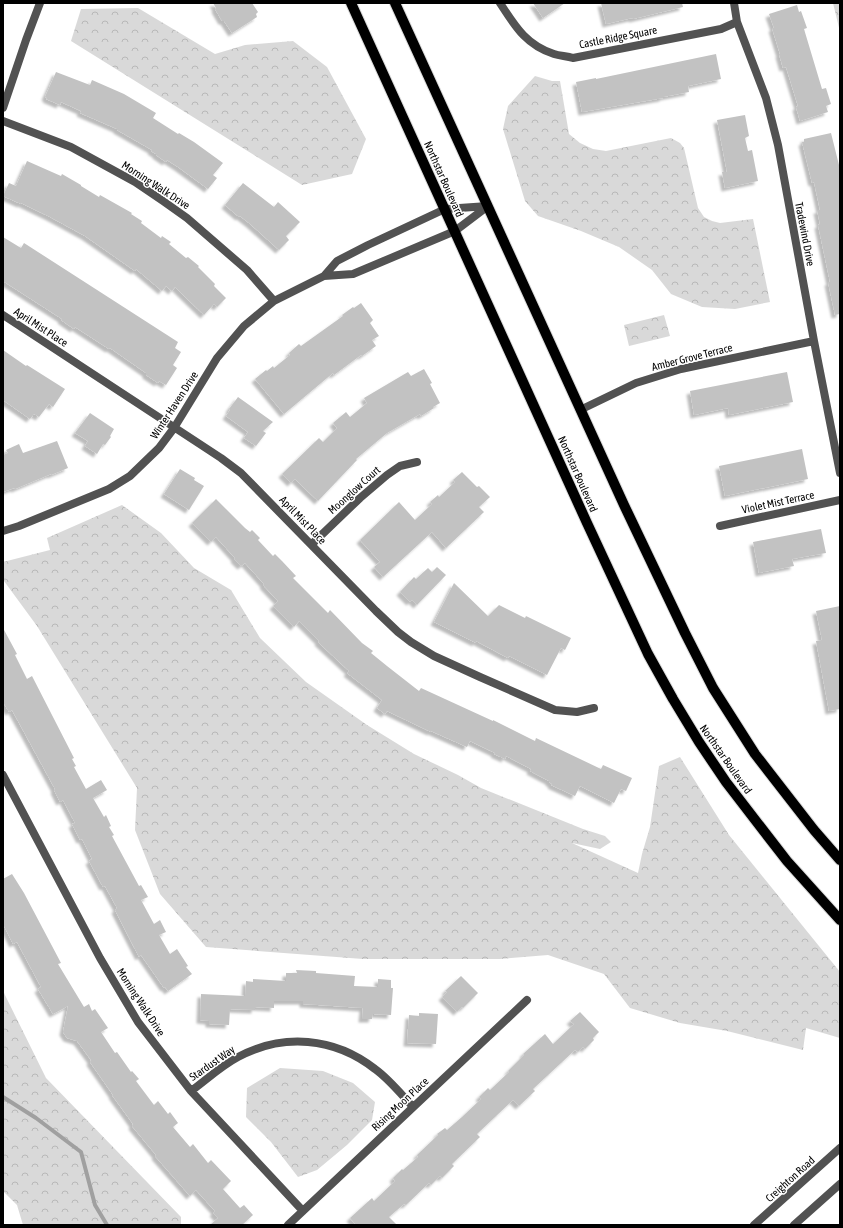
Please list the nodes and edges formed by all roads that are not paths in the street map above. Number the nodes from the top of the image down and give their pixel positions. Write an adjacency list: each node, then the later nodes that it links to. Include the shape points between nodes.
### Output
1 (40, 3): 7 (street)
2 (351, 3): 10 (main road, Northstar Boulevard)
3 (395, 3): 9 (main road)
4 (500, 3): 6 (street, Castle Ridge Square, via 527,40 554,54 573,58 721,29)
5 (734, 3): 6 (street, Tradewind Drive)
6 (737, 22): 15 (street, Tradewind Drive, via 766,98 776,138)
7 (3, 108)
8 (3, 121): 13 (street, Morning Walk Drive, via 71,147 152,193 187,218 242,266)
9 (488, 206): 10 (street, Winter Haven Drive); 11 (street, Winter Haven Drive); 16 (main road)
10 (445, 209): 11 (main road, Northstar Boulevard); 12 (street, Winter Haven Drive, via 337,261)
11 (454, 231): 12 (street, Winter Haven Drive, via 353,274); 27 (main road, Northstar Boulevard, via 648,654 673,699 699,742 756,821 787,861)
12 (324, 276): 13 (street, Winter Haven Drive)
13 (274, 301): 17 (street, Winter Haven Drive, via 244,326 217,358)
14 (3, 315): 17 (street, April Mist Place)
15 (814, 340): 16 (street, Amber Grove Terrace, via 681,369 636,383); 19 (street, Tradewind Drive)
16 (580, 410): 26 (main road, via 713,688 755,754)
17 (174, 428): 22 (street, Winter Haven Drive, via 145,462 114,486); 23 (street, April Mist Place, via 241,473)
18 (417, 462): 23 (street, Moonglow Court, via 400,466 387,475)
19 (840, 473)
20 (840, 500): 21 (street, Violet Mist Terrace)
21 (720, 526)
22 (3, 531)
23 (312, 544): 24 (street, April Mist Place, via 398,632 434,656 555,710 577,712)
24 (594, 708)
25 (3, 775): 29 (street, Morning Walk Drive, via 114,983 138,1022)
26 (840, 860)
27 (840, 920)
28 (527, 1000): 30 (street, Rising Moon Place)
29 (191, 1091): 30 (street, Stardust Way, via 237,1057 275,1043 309,1041 347,1051 366,1062); 33 (street, Morning Walk Drive)
30 (413, 1107): 33 (street, Rising Moon Place)
31 (840, 1148): 35 (street, Creighton Road)
32 (840, 1184): 36 (street)
33 (303, 1211): 34 (street, Rising Moon Place)
34 (288, 1225)
35 (754, 1225)
36 (794, 1225)

